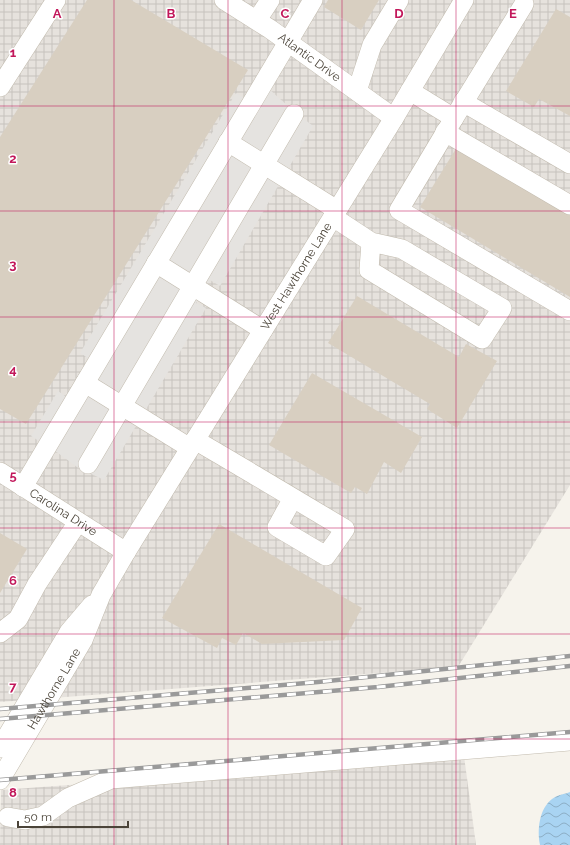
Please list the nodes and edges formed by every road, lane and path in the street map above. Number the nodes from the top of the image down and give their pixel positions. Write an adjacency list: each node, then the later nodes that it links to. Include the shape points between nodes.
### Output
1 (56, 0): 10 (street)
2 (224, 0): 8 (street, Atlantic Drive)
3 (270, 0): 8 (street)
4 (313, 0): 9 (street)
5 (400, 0): 11 (street, via 372,45)
6 (464, 0): 12 (street, West Hawthorne Lane)
7 (524, 4): 14 (street)
8 (257, 20): 9 (street, Atlantic Drive)
9 (288, 42): 11 (street, Atlantic Drive); 16 (street)
10 (0, 87)
11 (357, 91): 15 (street, Atlantic Drive)
12 (410, 91): 14 (street); 15 (street, West Hawthorne Lane)
13 (294, 114): 17 (street)
14 (454, 117): 18 (street); 19 (street); 24 (street, via 399,210)
15 (394, 118): 20 (street, West Hawthorne Lane)
16 (228, 142): 17 (street); 22 (street)
17 (264, 164): 20 (street); 23 (street)
18 (570, 164)
19 (570, 205)
20 (335, 213): 21 (street); 25 (street, West Hawthorne Lane)
21 (371, 242): 21 (street, via 402,249 502,308 482,339 369,270)
22 (156, 263): 23 (street); 26 (street)
23 (193, 286): 25 (street); 27 (street)
24 (570, 312)
25 (263, 330): 28 (street, West Hawthorne Lane)
26 (85, 383): 27 (street); 31 (street)
27 (122, 406): 28 (street); 29 (street)
28 (193, 444): 32 (street); 34 (street, West Hawthorne Lane)
29 (88, 464)
30 (0, 472): 31 (street, Carolina Drive)
31 (23, 487): 33 (street, Carolina Drive)
32 (293, 498)
33 (78, 522): 34 (street, Carolina Drive); 36 (street, via 37,584 18,619)
34 (126, 552): 35 (street, Hawthorne Lane)
35 (101, 595): 38 (street, Hawthorne Lane, via 69,632); 39 (street, Hawthorne Lane, via 84,640)
36 (0, 633)
37 (570, 741): 40 (street, via 111,779 68,798 43,816 25,820)
38 (0, 748)
39 (0, 780)
40 (8, 817)

